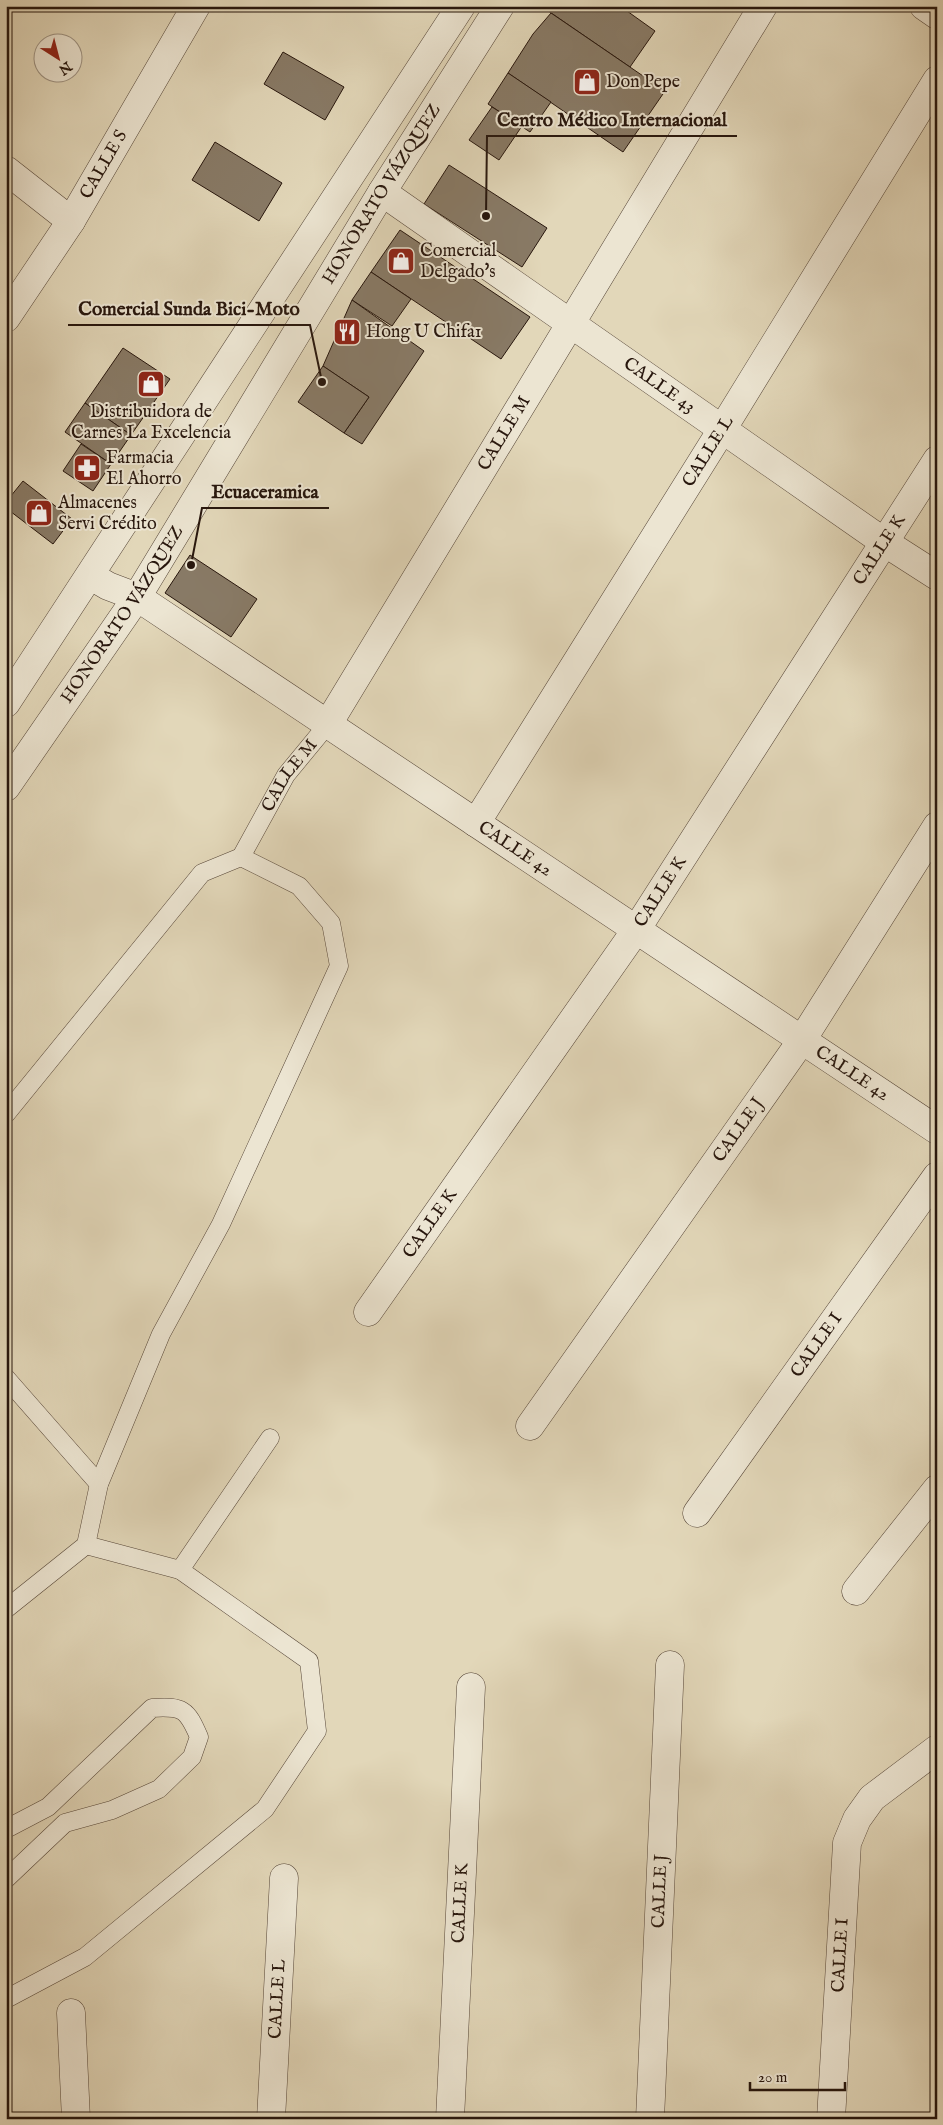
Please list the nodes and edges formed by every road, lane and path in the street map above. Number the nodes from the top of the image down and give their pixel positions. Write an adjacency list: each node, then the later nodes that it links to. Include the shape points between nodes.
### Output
1 (196, 6): 10 (street, CALLE S)
2 (461, 6): 16 (street, HONORATO VÁZQUEZ)
3 (500, 6): 9 (street, HONORATO VÁZQUEZ)
4 (763, 6): 12 (street, CALLE M)
5 (924, 6): 6 (street)
6 (937, 15)
7 (937, 80): 13 (street, CALLE L)
8 (6, 170): 10 (street)
9 (382, 192): 12 (street, CALLE 43); 18 (street, HONORATO VÁZQUEZ)
10 (71, 220): 11 (street, CALLE S)
11 (6, 318)
12 (571, 322): 13 (street, CALLE 43); 20 (street, CALLE M)
13 (723, 428): 15 (street, CALLE 43); 22 (street, CALLE L)
14 (937, 460): 15 (street, CALLE K)
15 (884, 542): 17 (street, CALLE 43); 25 (street, CALLE K)
16 (91, 576): 18 (street, CALLE 42); 19 (street, HONORATO VÁZQUEZ)
17 (937, 576)
18 (137, 597): 20 (street, CALLE 42); 21 (street, HONORATO VÁZQUEZ)
19 (6, 703)
20 (328, 724): 22 (street, CALLE 42); 24 (lane, CALLE M, via 286,775)
21 (6, 787)
22 (476, 823): 25 (street, CALLE 42)
23 (937, 826): 26 (street, CALLE J)
24 (240, 856): 27 (lane, via 202,873); 34 (lane, via 299,886 331,922 338,966 221,1224 161,1334)
25 (636, 930): 26 (street, CALLE 42); 30 (street, CALLE K)
26 (802, 1040): 28 (street, CALLE 42); 32 (street, CALLE J)
27 (6, 1114)
28 (937, 1130)
29 (937, 1176): 36 (street, CALLE I)
30 (368, 1312)
31 (6, 1378): 34 (lane)
32 (530, 1426)
33 (270, 1438): 38 (lane)
34 (99, 1484): 37 (lane)
35 (937, 1490): 39 (street)
36 (697, 1513)
37 (86, 1545): 38 (lane); 40 (lane)
38 (180, 1570): 47 (lane, via 309,1661 317,1732 265,1809 85,1957)
39 (856, 1591)
40 (6, 1609)
41 (670, 1666): 52 (street, CALLE J)
42 (470, 1687): 51 (street, CALLE K)
43 (937, 1749): 53 (street, CALLE I, via 872,1798 857,1819 847,1843)
44 (6, 1829): 45 (lane, via 48,1807 152,1708 173,1707 190,1716 199,1737 192,1757 159,1789 112,1810 64,1823)
45 (6, 1878)
46 (284, 1878): 50 (street, CALLE L)
47 (6, 1998)
48 (71, 2013): 49 (street)
49 (76, 2119)
50 (271, 2119)
51 (450, 2119)
52 (650, 2119)
53 (831, 2119)

